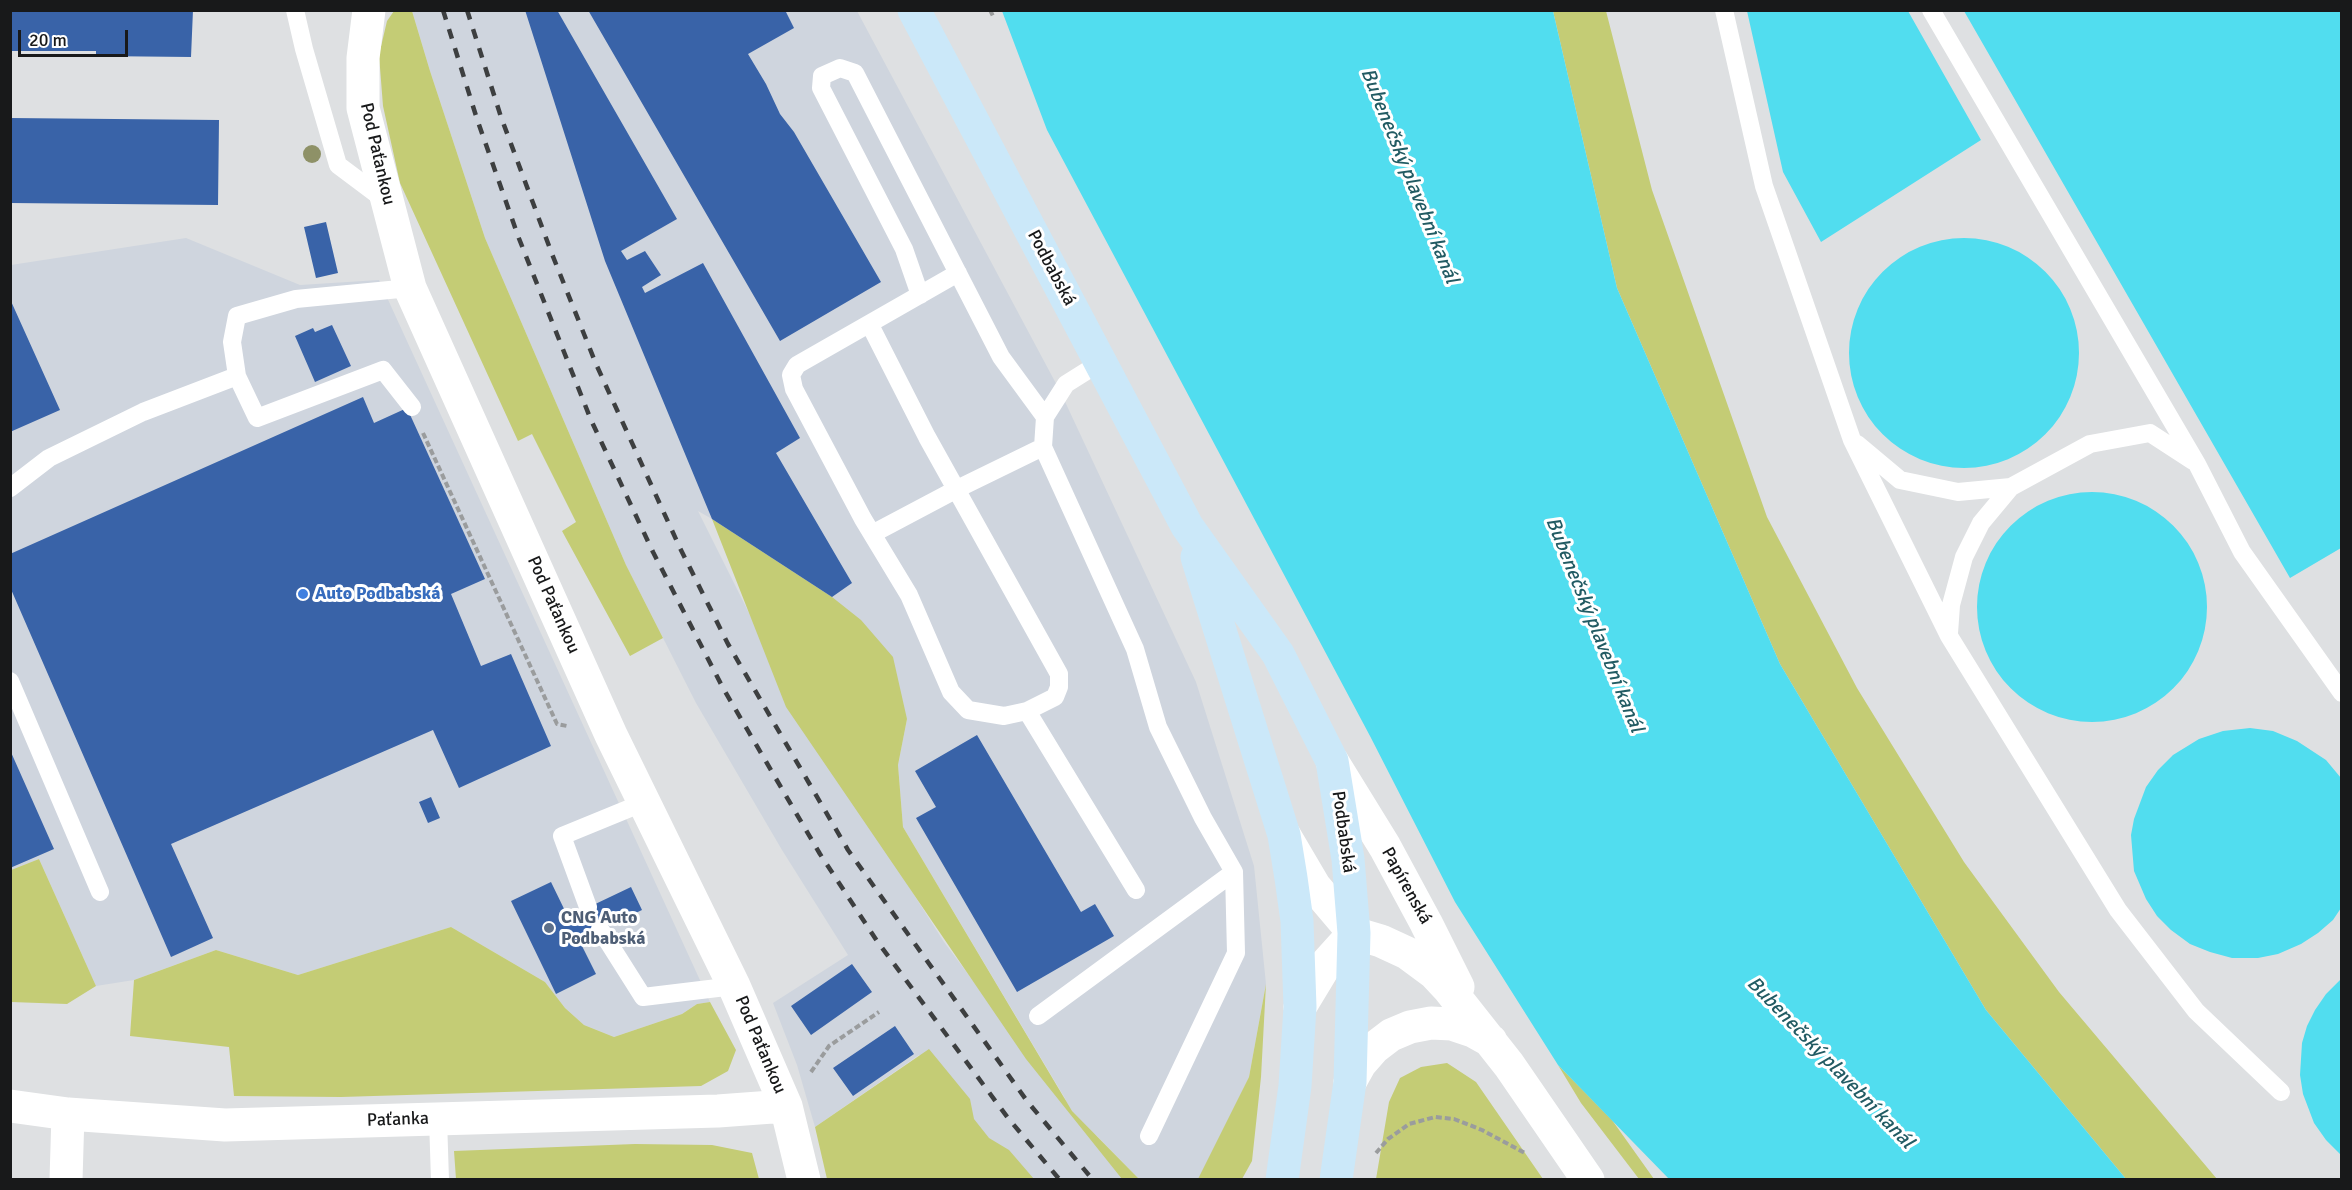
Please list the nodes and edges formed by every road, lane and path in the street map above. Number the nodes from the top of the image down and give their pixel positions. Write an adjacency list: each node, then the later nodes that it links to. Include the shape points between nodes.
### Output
1 (295, 10): 8 (lane, via 338,165)
2 (914, 10): 13 (main road, Podbabská)
3 (990, 10): 7 (path)
4 (1724, 10): 17 (lane, via 1764,186)
5 (1931, 10): 19 (lane)
6 (369, 12): 8 (street, Pod Paťankou, via 363,58 363,108)
7 (994, 18)
8 (388, 202): 10 (street, Pod Paťankou)
9 (958, 273): 11 (lane); 11 (lane, via 855,73 840,68 822,76 821,88 904,249); 16 (lane, via 1001,357)
10 (410, 288): 14 (lane, via 296,299 237,316 232,342); 29 (street, Pod Paťankou)
11 (920, 295): 12 (lane)
12 (870, 325): 22 (lane); 24 (lane, via 797,365 791,375 794,388)
13 (1101, 362): 16 (lane, via 1066,384); 23 (main road, Podbabská)
14 (237, 376): 15 (lane, via 257,418 383,370); 21 (lane, via 144,412 49,458)
15 (412, 407): 29 (path, via 557,724)
16 (1045, 417): 18 (lane)
17 (1852, 440): 20 (lane, via 1900,480 1958,492); 25 (lane)
18 (1042, 447): 22 (lane); 33 (lane, via 1135,649 1158,727)
19 (2197, 464): 20 (lane, via 2150,433 2090,444); 27 (lane, via 2242,552)
20 (2011, 487): 25 (lane, via 1981,523 1964,557 1951,605)
21 (10, 488)
22 (957, 489): 24 (lane); 28 (lane, via 1059,674 1055,697)
23 (1187, 526): 30 (main road, Podbabská, via 1278,654); 32 (main road, Podbabská)
24 (872, 534): 28 (lane, via 909,595 951,692 968,710 1004,716)
25 (1949, 636): 46 (lane, via 2118,910 2196,1011)
26 (10, 681): 35 (lane)
27 (2342, 693)
28 (1027, 711): 34 (lane)
29 (611, 735): 31 (street, Pod Paťankou)
30 (1332, 760): 38 (main road, Podbabská, via 1348,859); 42 (street, Papírenská, via 1390,856)
31 (645, 802): 36 (lane, via 562,836); 39 (street, Pod Paťankou)
32 (1284, 835): 38 (street, via 1315,887); 40 (main road, Podbabská, via 1297,921)
33 (1234, 872): 43 (lane); 51 (lane, via 1236,953)
34 (1136, 890)
35 (100, 892)
36 (588, 907)
37 (600, 929): 39 (lane, via 643,997)
38 (1354, 933): 40 (street, via 1326,964); 42 (street, Papírenská, via 1381,941 1421,963); 45 (main road, Podbabská)
39 (734, 986): 48 (street, Pod Paťankou)
40 (1300, 1007): 57 (main road, Podbabská, via 1295,1086)
41 (879, 1012): 48 (path, via 829,1046)
42 (1472, 1015): 44 (street, Papírenská)
43 (1038, 1016)
44 (1491, 1041): 45 (street, via 1452,1024 1410,1027 1374,1048); 59 (street, Papírenská)
45 (1350, 1082): 58 (main road, Podbabská)
46 (2281, 1092)
47 (10, 1106): 49 (street, Paťanka)
48 (786, 1106): 50 (street, Paťanka); 56 (street, Pod Paťankou)
49 (68, 1114): 50 (street, Paťanka, via 225,1125); 54 (street)
50 (438, 1119): 55 (lane)
51 (1149, 1136)
52 (1532, 1156): 53 (path, via 1482,1130 1454,1119 1435,1117 1409,1124 1388,1139)
53 (1372, 1159)
54 (66, 1179)
55 (440, 1179)
56 (804, 1179)
57 (1282, 1179)
58 (1336, 1179)
59 (1588, 1179)

